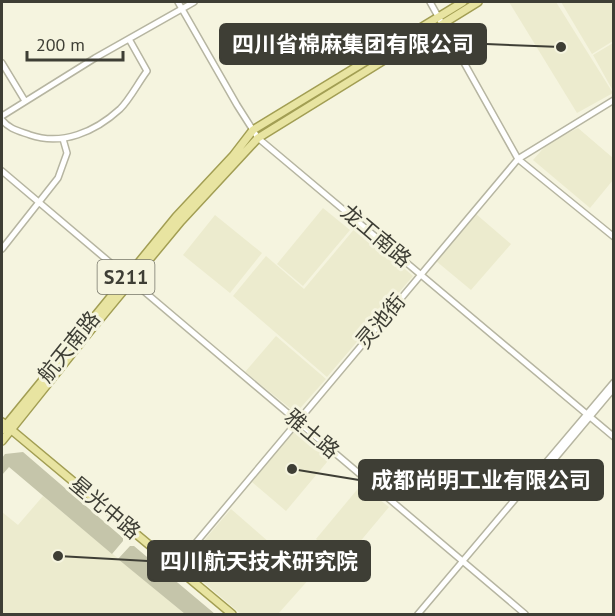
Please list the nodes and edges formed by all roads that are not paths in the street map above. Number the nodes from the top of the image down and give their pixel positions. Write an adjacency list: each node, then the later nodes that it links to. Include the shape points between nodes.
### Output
1 (178, 2): 6 (street, 龙工南路)
2 (194, 2): 6 (street)
3 (430, 2): 7 (street)
4 (462, 2): 7 (main road)
5 (478, 2): 7 (main road)
6 (182, 9): 8 (street); 13 (street, 龙工南路)
7 (441, 20): 13 (main road); 14 (main road, 航天南路); 16 (street)
8 (129, 39): 11 (street); 15 (street, via 147,70 121,108 99,125)
9 (2, 63): 11 (street)
10 (614, 100): 16 (street, 灵池街)
11 (25, 101): 12 (street)
12 (2, 118): 15 (street, via 8,127 42,139)
13 (253, 130): 14 (street, 龙工南路); 22 (main road, 航天南路 / S211, via 176,217)
14 (258, 138): 21 (street, 龙工南路); 22 (main road, 航天南路 / S211)
15 (63, 140): 18 (street, via 66,153 58,178)
16 (518, 159): 19 (street); 21 (street, 灵池街)
17 (2, 171): 18 (street, 雅土路)
18 (39, 204): 20 (street); 22 (street, 雅土路)
19 (614, 237)
20 (2, 249)
21 (421, 274): 25 (street, 龙工南路); 26 (street, 灵池街)
22 (128, 280): 26 (street, 雅土路); 27 (main road, 航天南路 / S211)
23 (614, 382): 25 (street)
24 (614, 388): 25 (street)
25 (589, 416): 28 (street, 龙工南路); 30 (street)
26 (297, 421): 30 (street, 雅土路); 31 (street, 灵池街)
27 (5, 428): 29 (main road, S211); 31 (main road, 星光中路)
28 (614, 437)
29 (2, 441)
30 (463, 564): 34 (street); 35 (street, 雅土路)
31 (174, 569): 32 (main road, 星光中路); 33 (main road, 星光中路)
32 (226, 615)
33 (232, 615)
34 (421, 615)
35 (525, 615)

